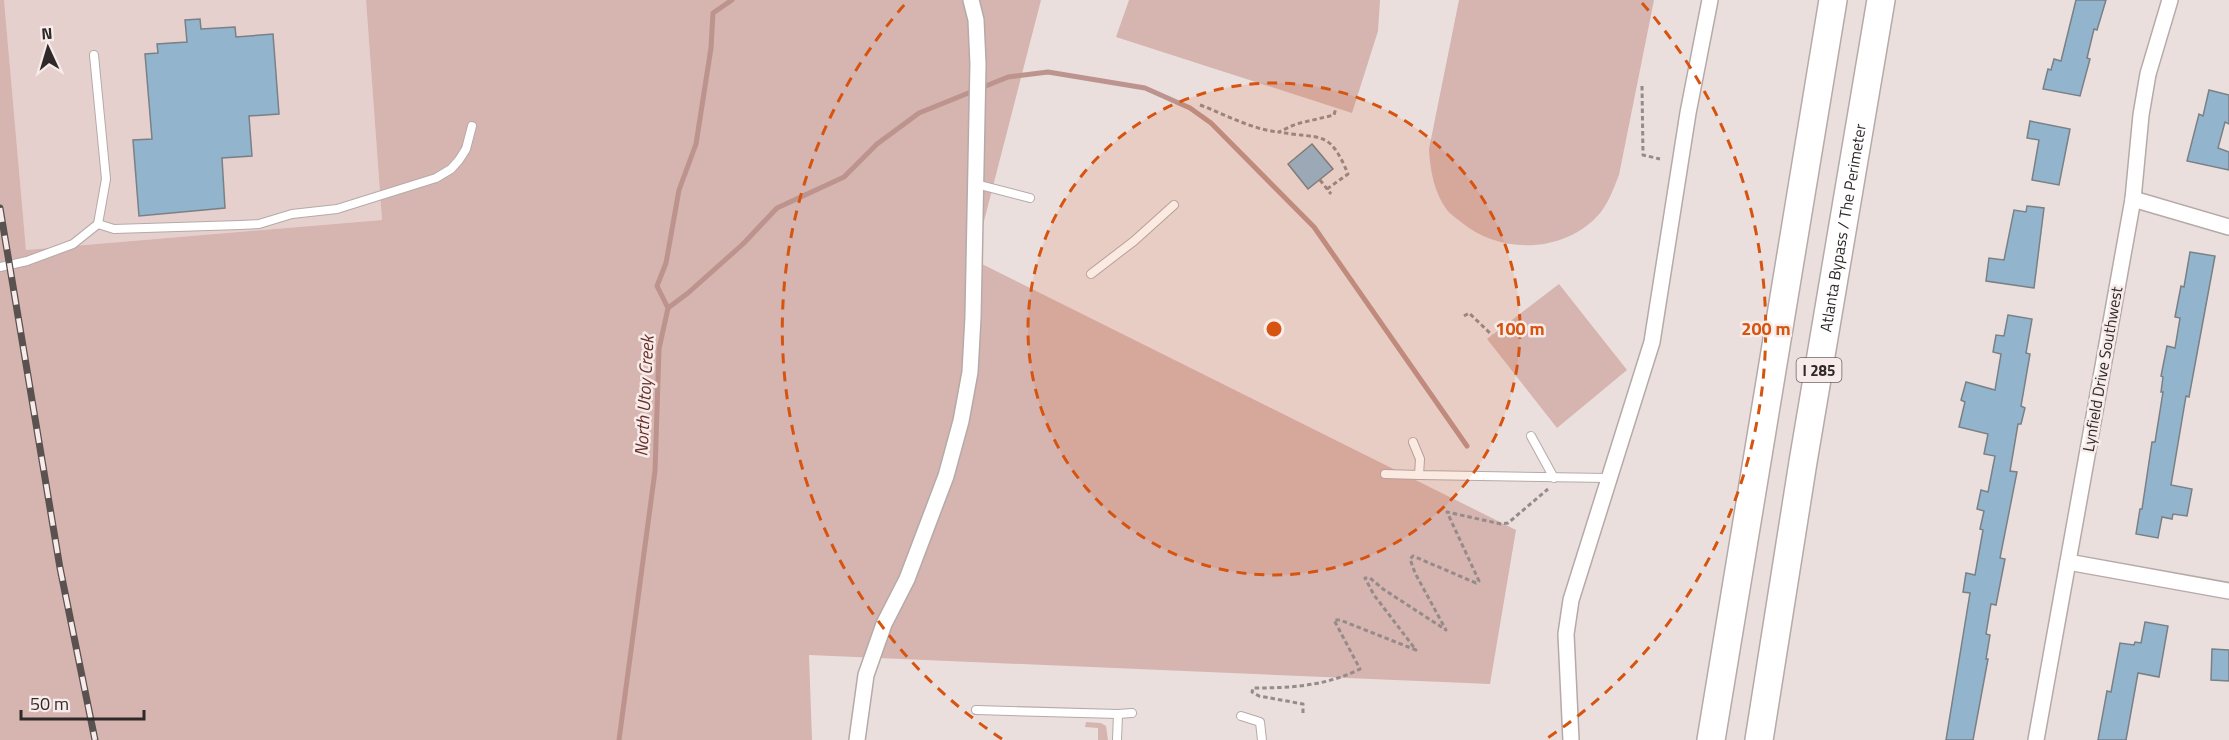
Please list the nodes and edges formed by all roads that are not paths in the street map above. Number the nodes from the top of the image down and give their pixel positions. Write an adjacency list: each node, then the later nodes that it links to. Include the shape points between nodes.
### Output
1 (970, 0): 8 (street, via 976,20 978,64)
2 (1710, 0): 21 (street, via 1652,342)
3 (1833, 0): 32 (highway, I 285)
4 (1881, 0): 33 (highway, Atlanta Bypass / The Perimeter / I 285)
5 (2170, 0): 10 (street, Lynfield Drive Southwest, via 2148,75)
6 (94, 55): 12 (lane, via 106,179)
7 (472, 126): 12 (lane, via 466,149 451,169 436,178 337,209 249,224 114,229)
8 (976, 184): 9 (lane); 28 (street, via 970,372 961,421 946,476 866,675)
9 (1030, 198)
10 (2133, 199): 13 (street); 22 (street, Lynfield Drive Southwest)
11 (1174, 205): 15 (lane)
12 (98, 224): 14 (lane, via 74,244)
13 (2229, 226)
14 (0, 267)
15 (1091, 274)
16 (1532, 436): 20 (lane)
17 (1413, 442): 19 (lane, via 1420,459)
18 (1386, 474): 19 (lane)
19 (1419, 475): 20 (lane)
20 (1554, 478): 21 (lane)
21 (1608, 478): 31 (street, via 1571,600 1566,634)
22 (2068, 562): 23 (street); 34 (street, Lynfield Drive Southwest)
23 (2229, 591)
24 (976, 710): 25 (lane)
25 (1118, 714): 26 (lane); 29 (lane)
26 (1132, 714)
27 (1241, 716): 30 (lane, via 1260,722)
28 (857, 740)
29 (1117, 740)
30 (1262, 740)
31 (1571, 740)
32 (1711, 740)
33 (1759, 740)
34 (2036, 740)

